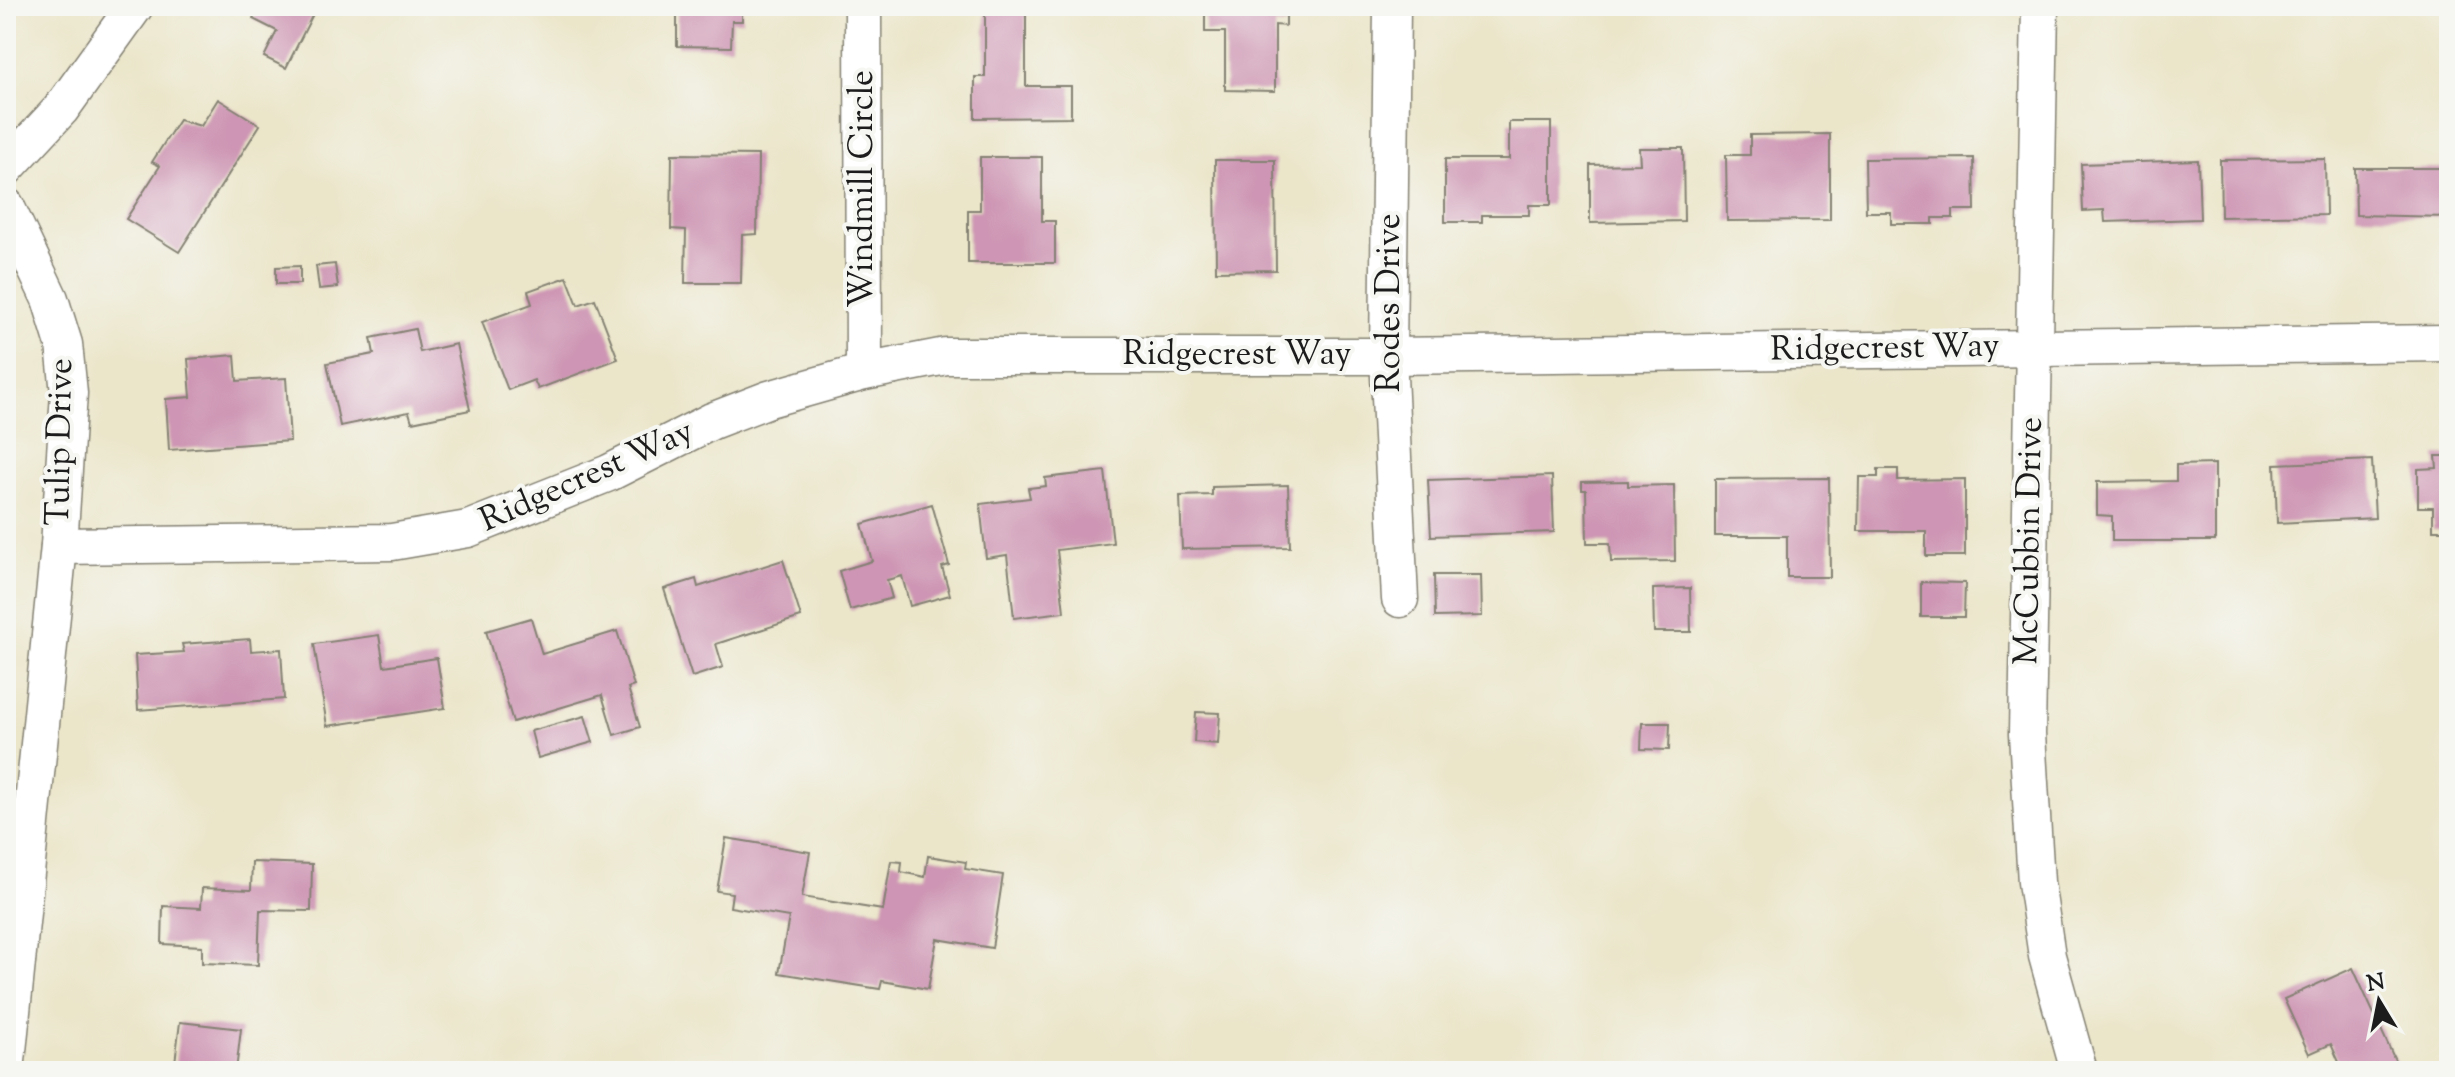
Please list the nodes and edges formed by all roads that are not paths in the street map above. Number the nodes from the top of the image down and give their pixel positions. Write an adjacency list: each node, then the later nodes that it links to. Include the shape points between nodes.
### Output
1 (135, 6): 5 (street, via 61,109)
2 (863, 6): 10 (street, Windmill Circle)
3 (1392, 6): 9 (street, Rodes Drive)
4 (2040, 6): 8 (street, McCubbin Drive)
5 (6, 168)
6 (6, 206): 11 (street, Tulip Drive, via 50,299 64,344 69,393)
7 (2449, 343): 8 (street, Ridgecrest Way)
8 (2033, 347): 9 (street, Ridgecrest Way); 14 (street, McCubbin Drive, via 2027,734 2036,882 2047,956)
9 (1388, 356): 10 (street, Ridgecrest Way, via 946,356); 12 (street, Rodes Drive)
10 (864, 372): 11 (street, Ridgecrest Way, via 712,421 609,473 468,529 392,542)
11 (59, 546): 13 (street, Tulip Drive)
12 (1400, 599)
13 (6, 1071)
14 (2079, 1071)

